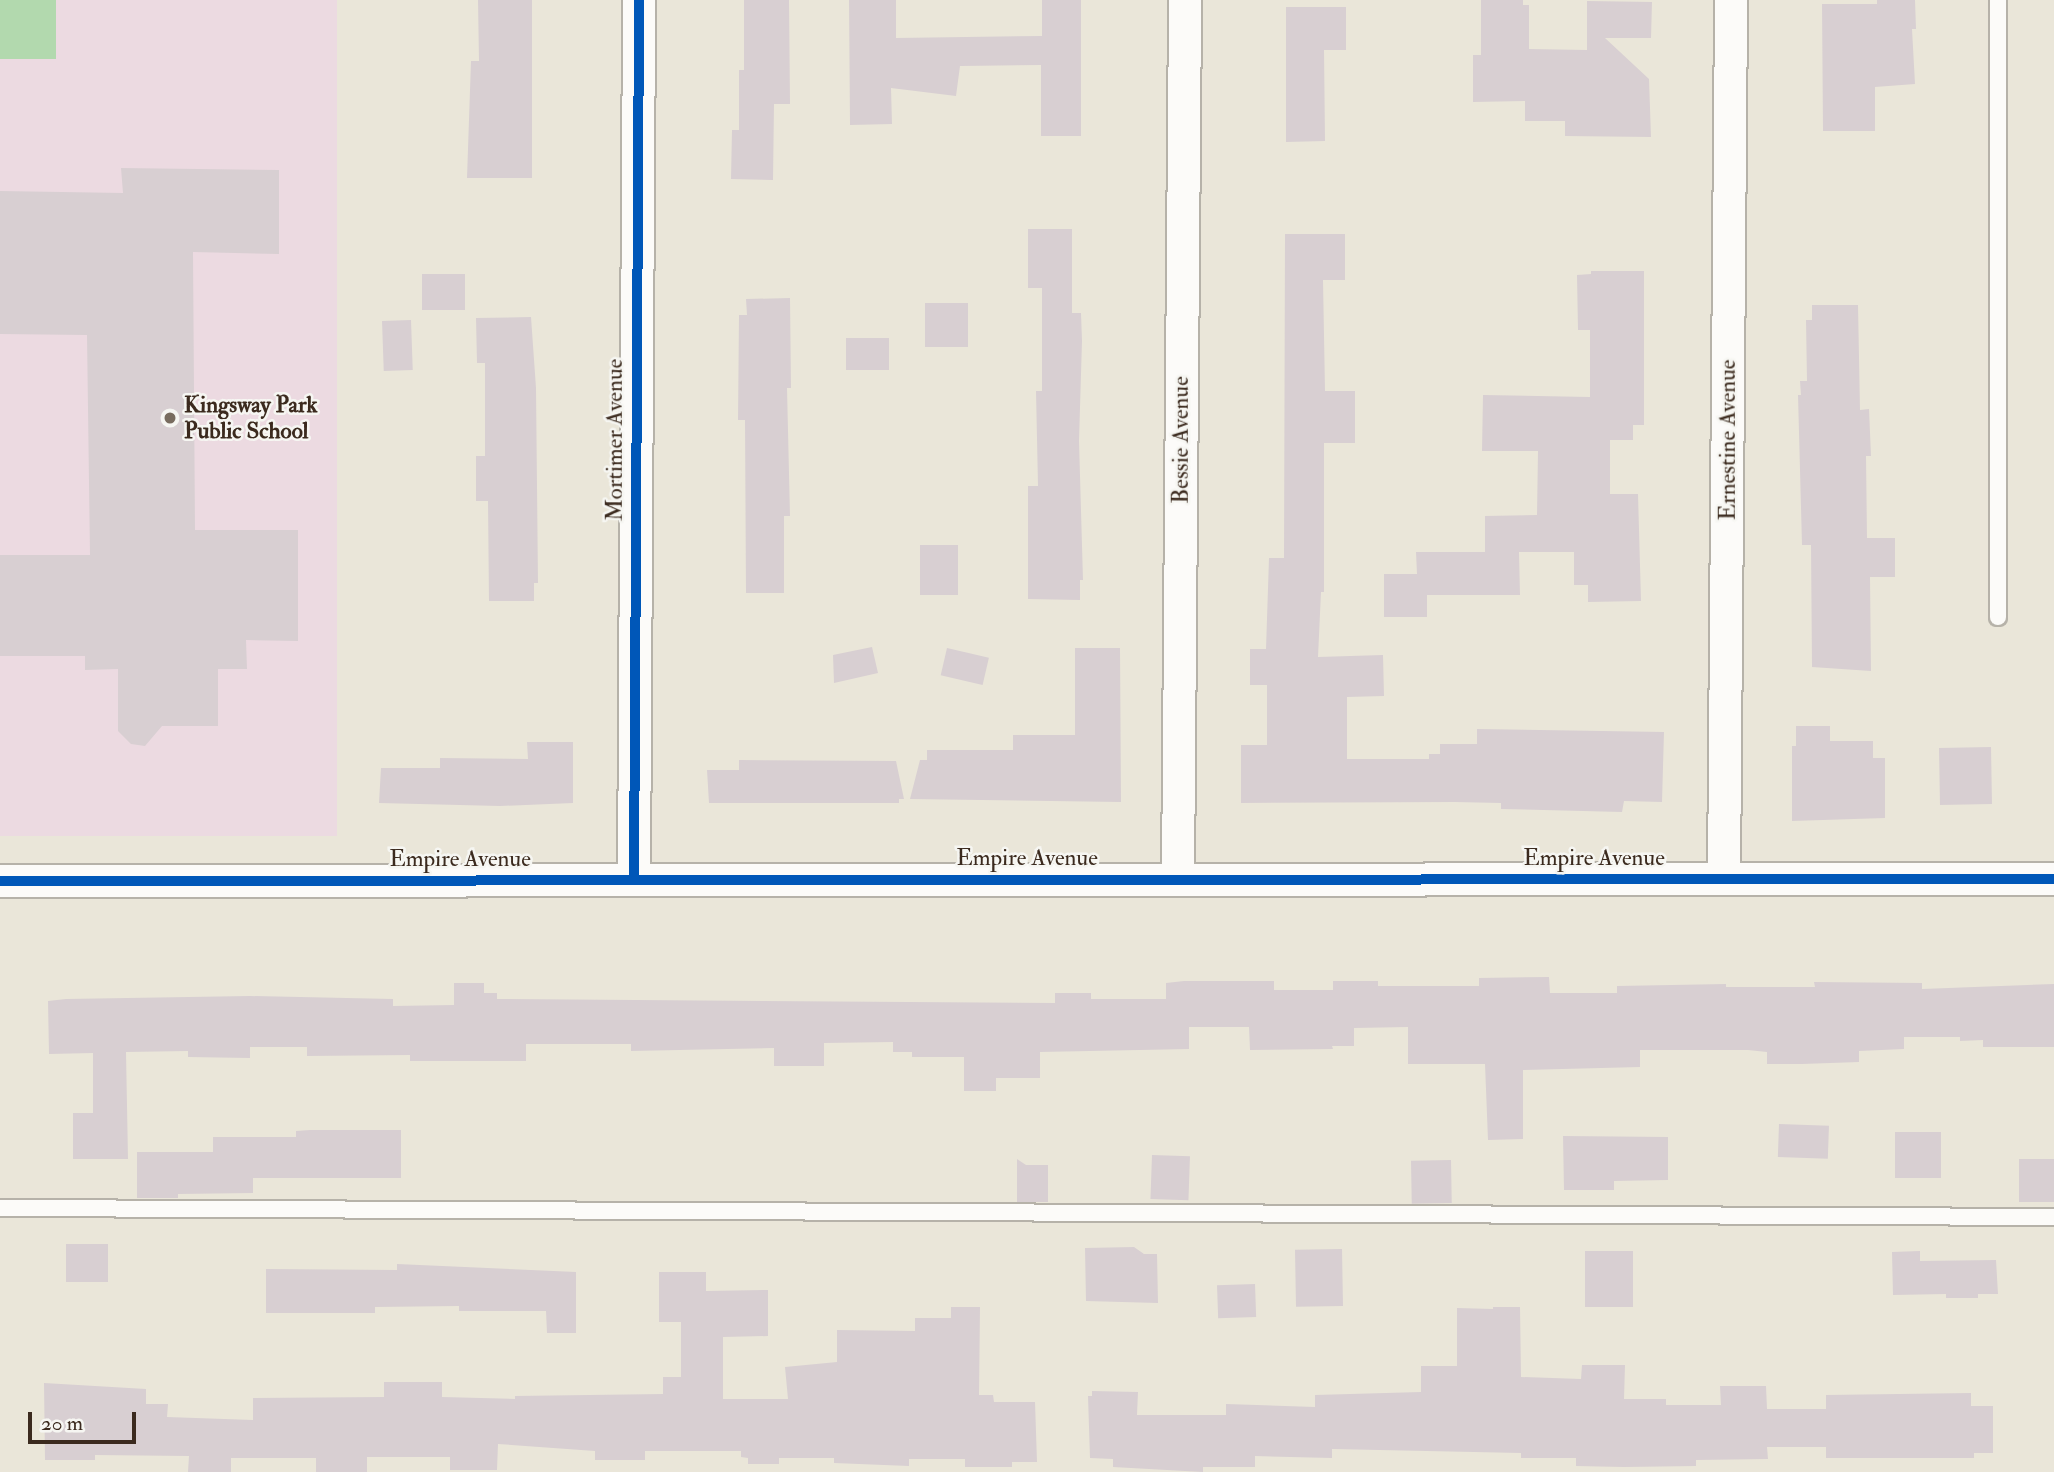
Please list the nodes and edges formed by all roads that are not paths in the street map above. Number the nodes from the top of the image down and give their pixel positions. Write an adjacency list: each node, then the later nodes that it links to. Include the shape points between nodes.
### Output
1 (639, 0): 8 (street, Mortimer Avenue)
2 (1185, 0): 6 (street, Bessie Avenue)
3 (1731, 0): 7 (street, Ernestine Avenue)
4 (1998, 0): 5 (lane)
5 (1998, 617)
6 (1178, 879): 7 (street, Empire Avenue); 8 (street, Empire Avenue)
7 (1724, 879): 9 (street, Empire Avenue)
8 (634, 880): 10 (street, Empire Avenue)
9 (2054, 880)
10 (0, 881)
11 (0, 1208): 12 (lane)
12 (2054, 1217)

